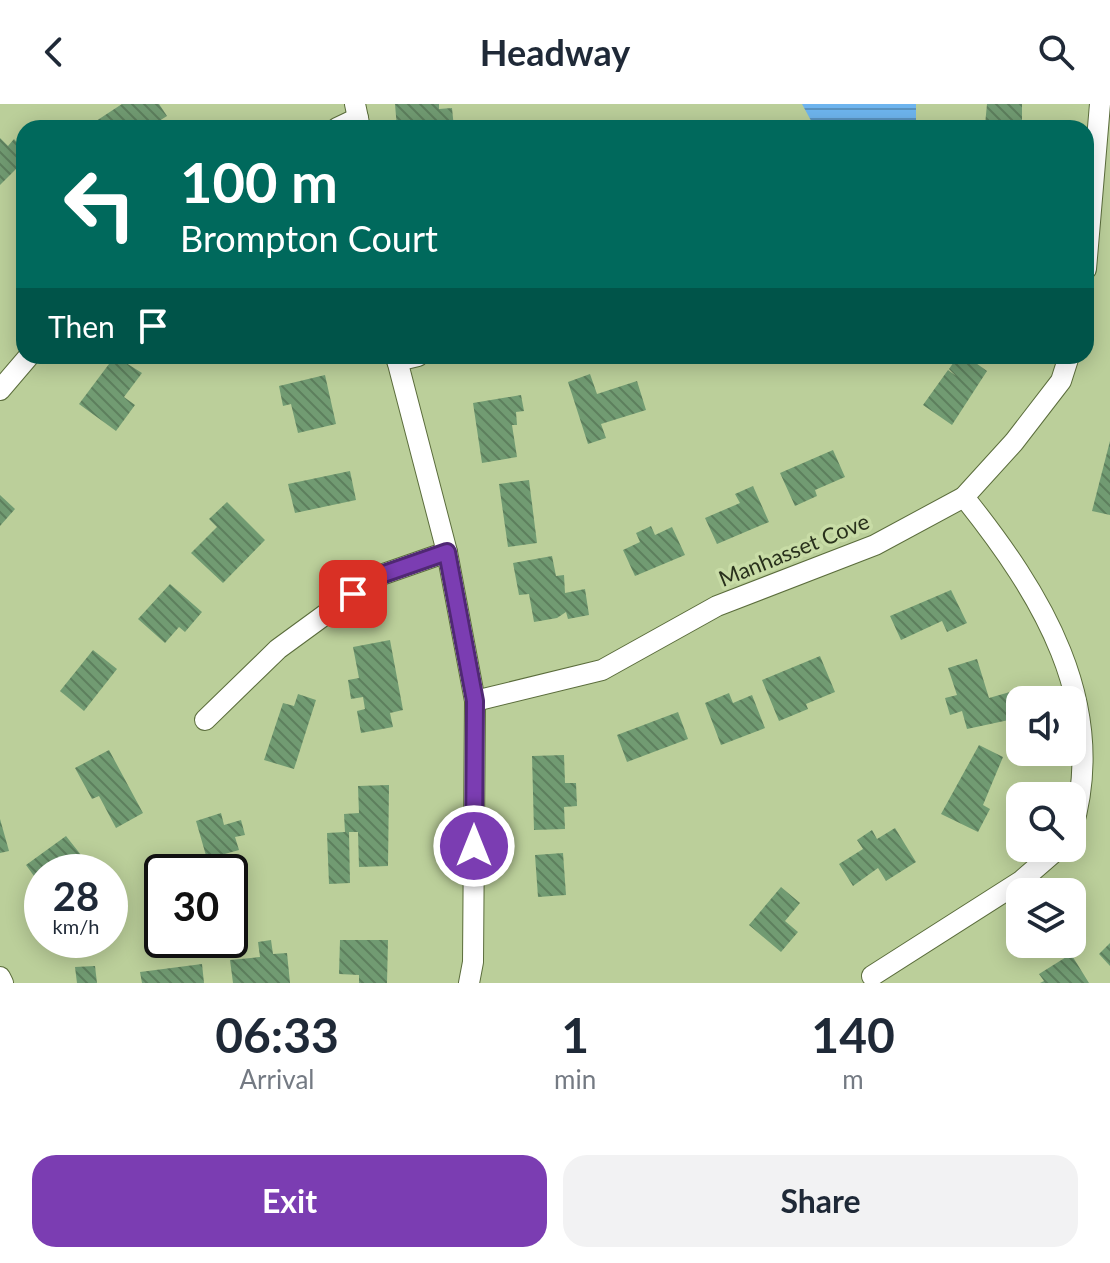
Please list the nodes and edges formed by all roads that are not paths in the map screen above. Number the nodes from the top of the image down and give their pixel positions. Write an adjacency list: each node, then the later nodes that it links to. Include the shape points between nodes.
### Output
1 (1100, 104): 2 (street)
2 (1094, 175)
3 (22, 364): 6 (street)
4 (398, 364): 8 (street)
5 (1066, 364): 7 (street, Manhasset Cove, via 1061,381)
6 (0, 390)
7 (964, 497): 9 (street, via 1069,627); 10 (street, Manhasset Cove, via 875,545 717,606 602,670)
8 (447, 552): 10 (street); 11 (street, via 378,576 278,649)
9 (1085, 659)
10 (475, 701): 18 (street)
11 (205, 720)
12 (1103, 748): 13 (street, via 1100,777)
13 (1086, 804)
14 (1043, 862): 15 (street)
15 (872, 976)
16 (0, 977): 17 (street)
17 (3, 983)
18 (469, 983)

